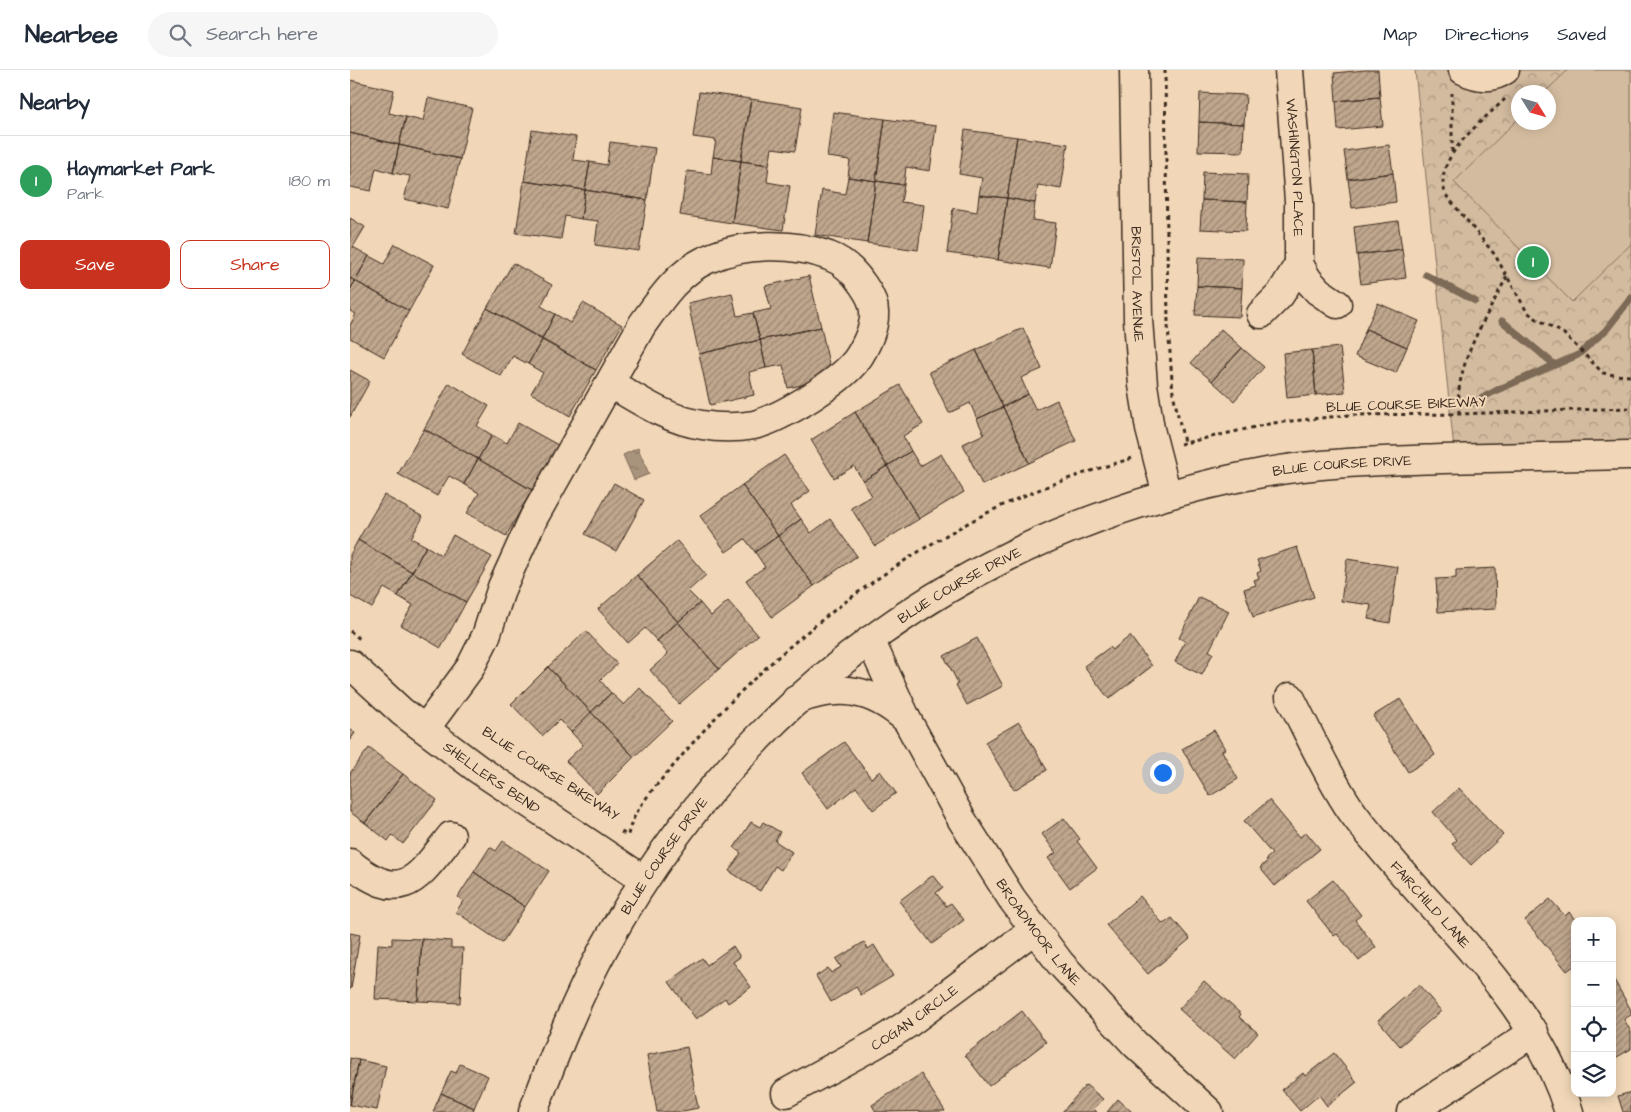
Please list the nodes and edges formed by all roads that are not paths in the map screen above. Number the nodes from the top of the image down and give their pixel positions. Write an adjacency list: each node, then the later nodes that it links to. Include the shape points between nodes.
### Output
1 (1134, 70): 10 (street, BRISTOL AVENUE, via 1138,320 1150,429)
2 (1289, 70): 5 (street, WASHINGTON PLACE, via 1300,201)
3 (1505, 70): 4 (street, via 1488,76)
4 (1458, 79)
5 (1299, 264): 6 (street, via 1318,291); 7 (street, via 1280,295)
6 (1337, 304)
7 (1261, 314)
8 (610, 383): 8 (street, via 658,301 689,270 728,252 747,248 794,247 830,256 854,272 869,294 874,312 870,334 860,356 840,377 787,412 756,424 733,428 701,425 672,417); 16 (street, via 534,517 470,668)
9 (1631, 455): 10 (street, BLUE COURSE DRIVE, via 1397,460 1326,465 1265,472)
10 (1167, 495): 11 (street, BLUE COURSE DRIVE, via 1028,546 971,575)
11 (870, 640): 14 (street, BLUE COURSE DRIVE); 15 (street, BROADMOOR LANE)
12 (350, 664): 16 (street, SHELLERS BEND)
13 (1290, 697): 21 (street, FAIRCHILD LANE, via 1346,802 1509,996)
14 (796, 700): 15 (street, BROADMOOR LANE, via 833,690 863,694 886,703); 19 (street, BLUE COURSE DRIVE, via 717,781)
15 (907, 720): 20 (street, BROADMOOR LANE, via 962,820)
16 (425, 729): 19 (street, SHELLERS BEND, via 478,769)
17 (451, 836): 18 (street, via 419,876 407,883 377,882)
18 (350, 863)
19 (644, 880): 23 (street, BLUE COURSE DRIVE, via 584,987)
20 (1035, 929): 22 (street, COGAN CIRCLE, via 906,1025); 24 (street, BROADMOOR LANE, via 1060,963 1135,1044)
21 (1534, 1032): 25 (street); 26 (street, FAIRCHILD LANE, via 1553,1069)
22 (786, 1093)
23 (533, 1112)
24 (1209, 1112)
25 (1412, 1112)
26 (1569, 1112)

